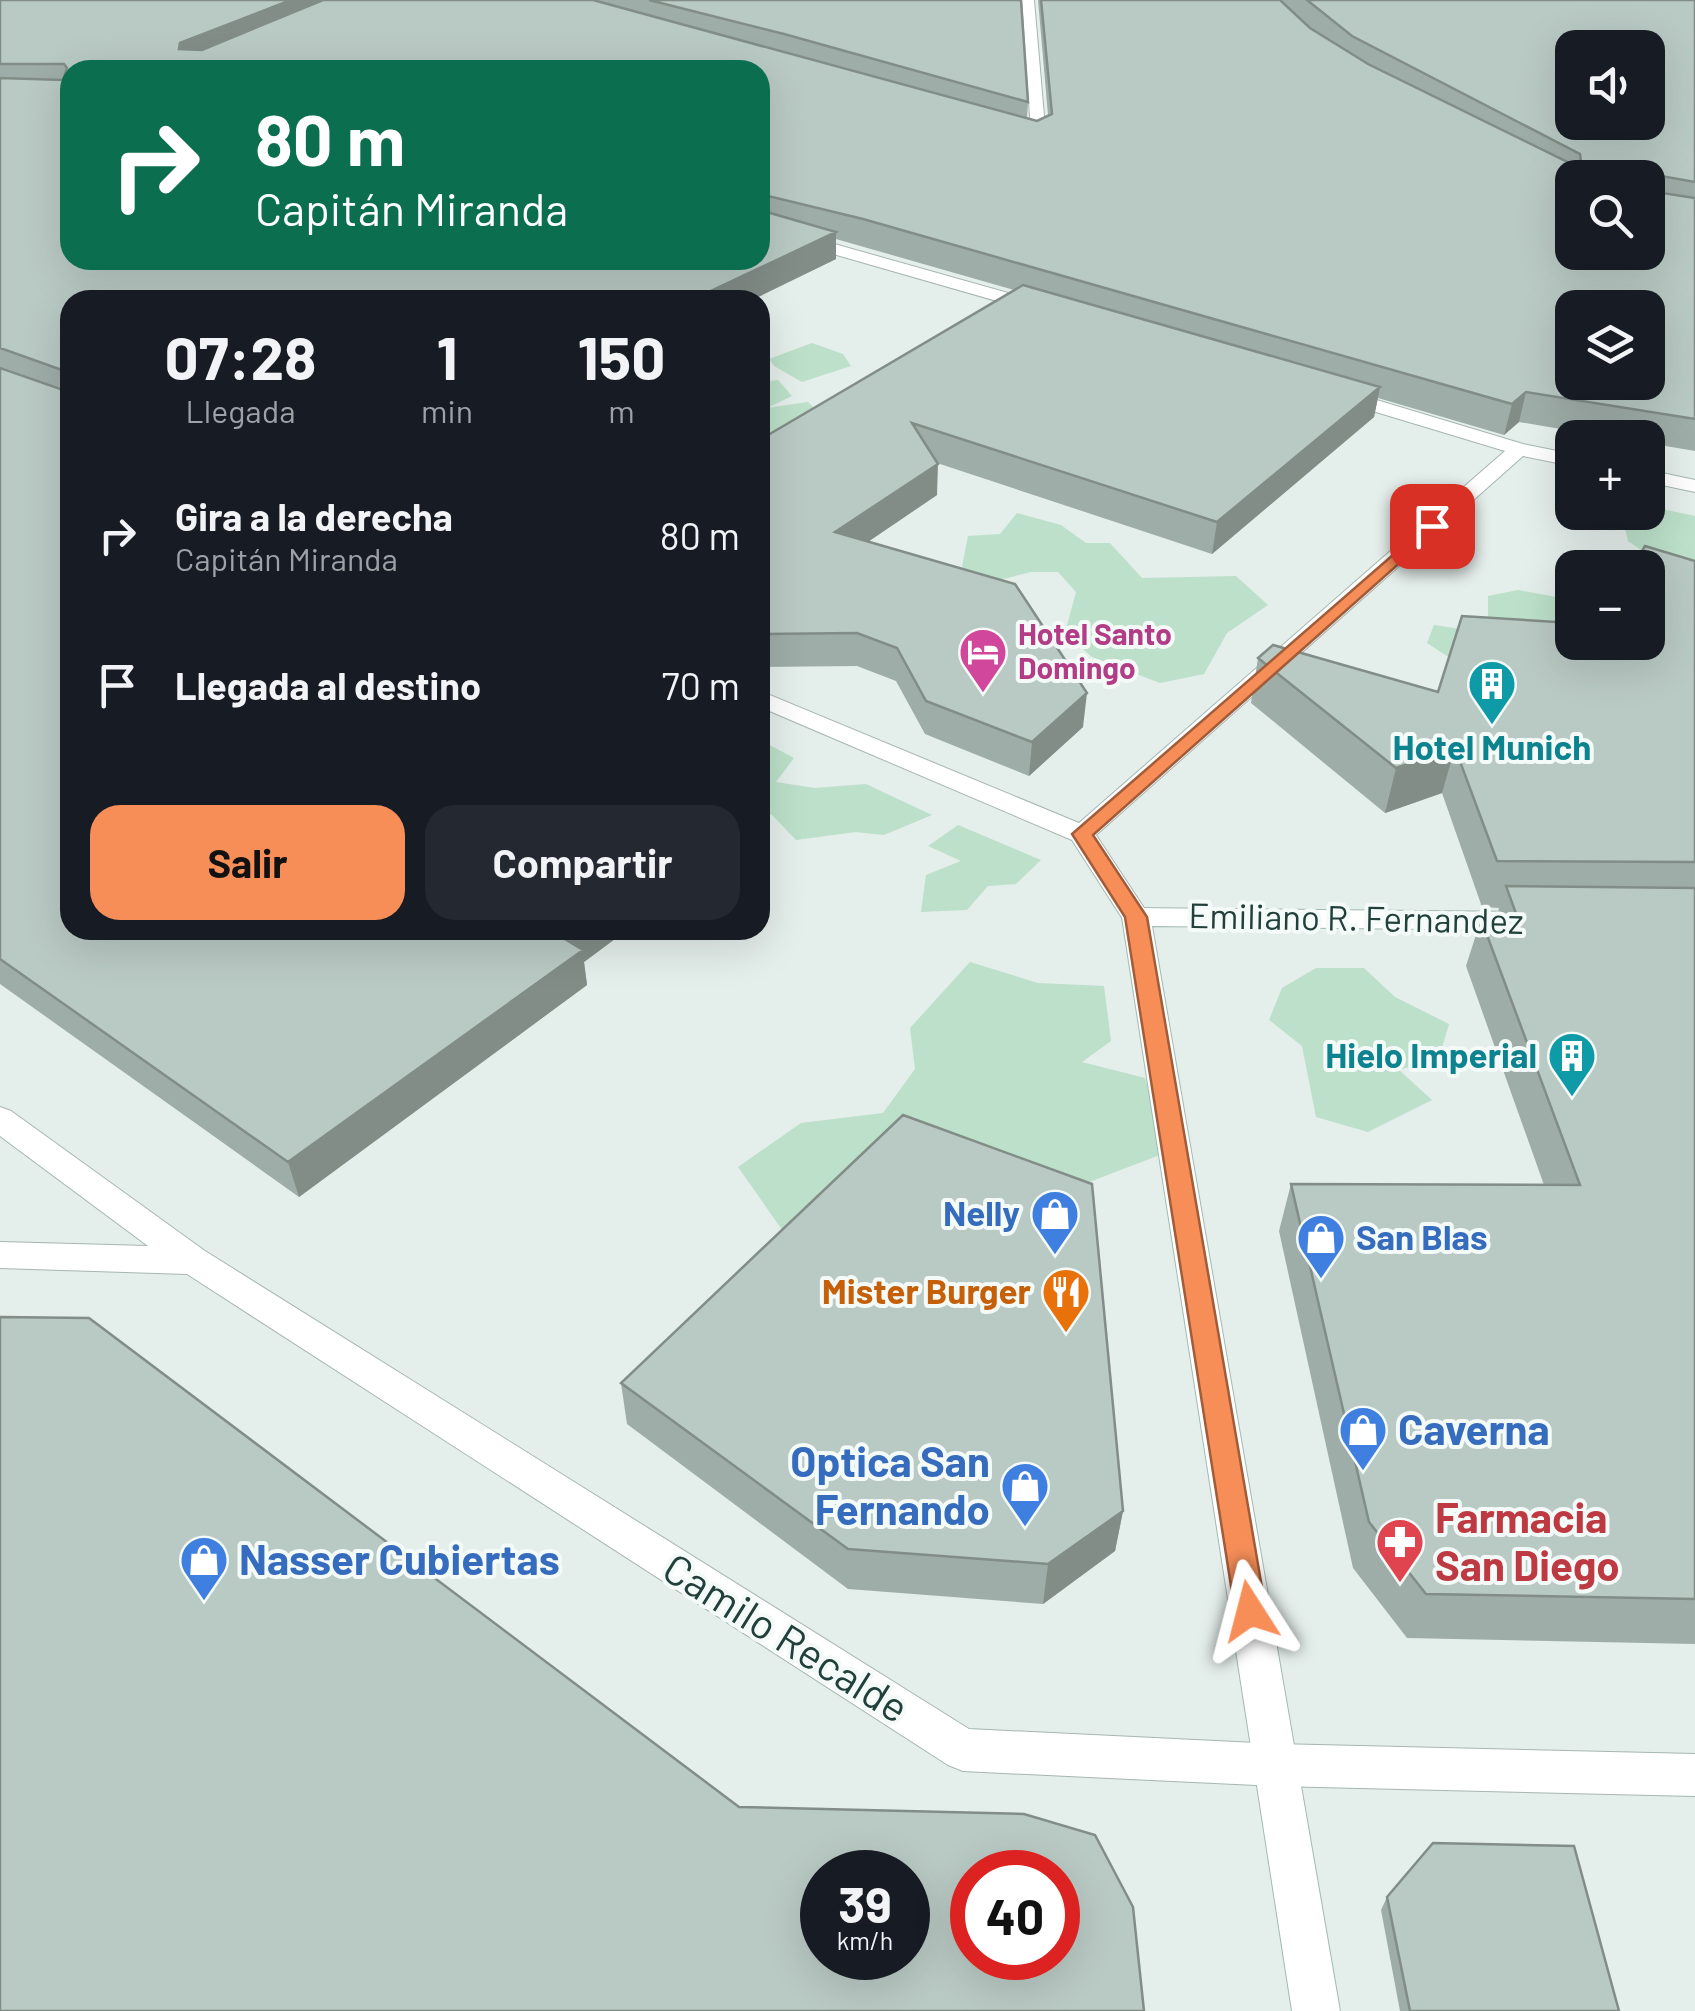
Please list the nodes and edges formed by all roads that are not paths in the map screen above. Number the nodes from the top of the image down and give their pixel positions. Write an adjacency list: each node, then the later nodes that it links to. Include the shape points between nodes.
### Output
1 (1028, 0): 2 (street, via 1039,138)
2 (1002, 128)
3 (770, 231): 4 (street)
4 (1064, 314)
5 (1328, 391): 6 (street)
6 (1519, 449): 7 (street); 11 (street)
7 (1555, 456)
8 (1665, 480): 9 (street)
9 (1695, 486)
10 (770, 702): 11 (street)
11 (1082, 834): 12 (street)
12 (1136, 917): 13 (street, Emiliano R. Fernandez); 17 (street)
13 (1555, 921)
14 (0, 1120): 16 (street, Camilo Recalde)
15 (0, 1255): 16 (street)
16 (193, 1261): 17 (street, Camilo Recalde, via 963,1750)
17 (1276, 1765): 18 (street, Camilo Recalde); 19 (street)
18 (1695, 1775)
19 (1316, 2011)

